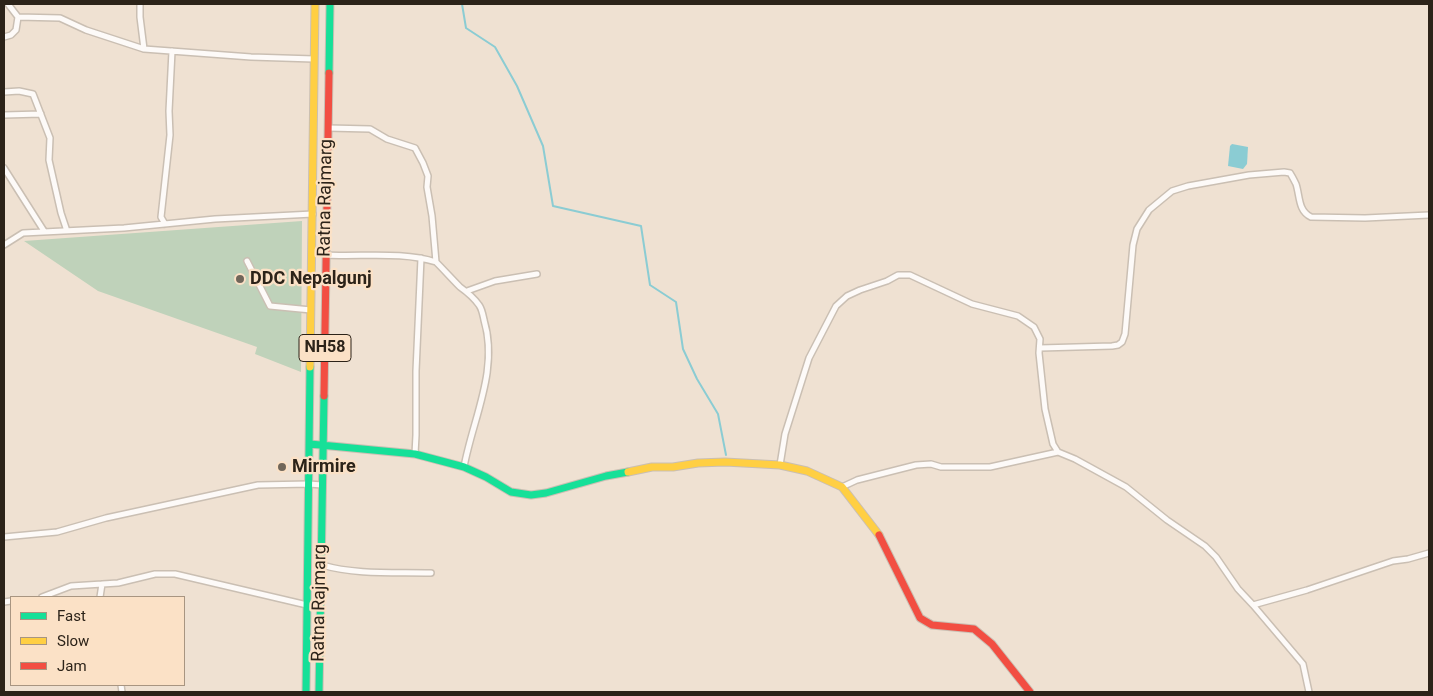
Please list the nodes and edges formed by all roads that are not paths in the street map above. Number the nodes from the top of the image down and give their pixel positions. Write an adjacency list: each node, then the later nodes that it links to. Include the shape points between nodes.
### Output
1 (8, 4): 5 (street)
2 (140, 4): 7 (street)
3 (315, 4): 9 (main road, Ratna Rajmarg / NH58)
4 (330, 4): 13 (main road, Ratna Rajmarg / NH58)
5 (18, 18): 6 (street, via 16,30); 7 (street, via 60,18)
6 (4, 37)
7 (144, 49): 8 (street)
8 (172, 52): 9 (street); 17 (street, via 170,135 162,217)
9 (314, 59): 15 (main road, Ratna Rajmarg / NH58)
10 (4, 92): 11 (street, via 33,94)
11 (41, 114): 12 (street); 19 (street, via 50,138 49,160)
12 (4, 115)
13 (327, 128): 21 (main road, Ratna Rajmarg / NH58); 24 (street, via 370,129 387,140 415,148 428,176)
14 (4, 168): 18 (street)
15 (312, 214): 17 (street); 27 (main road, Ratna Rajmarg / NH58)
16 (1429, 215): 28 (street, via 1311,218 1302,210 1290,173 1284,172 1249,175 1172,191 1149,210 1137,229 1122,342 1112,346)
17 (165, 224): 19 (street)
18 (44, 231): 19 (street); 20 (street, via 23,233)
19 (67, 231)
20 (4, 245)
21 (326, 255): 22 (street); 30 (main road, Ratna Rajmarg / NH58)
22 (421, 258): 24 (street); 32 (street)
23 (247, 261): 27 (street, via 270,306)
24 (436, 262): 26 (street)
25 (537, 274): 26 (street, via 495,281)
26 (467, 291): 34 (street, via 480,307 487,330 488,356 485,390)
27 (311, 310): 29 (main road, Ratna Rajmarg / NH58)
28 (1040, 348): 31 (street, via 1046,409 1053,444); 33 (street, via 1034,327 1018,316 972,304 910,275 898,275 860,290 836,306 808,358 785,434)
29 (310, 444): 30 (main road); 35 (main road, Ratna Rajmarg / NH58)
30 (324, 446): 32 (main road); 36 (main road, Ratna Rajmarg / NH58)
31 (1058, 452): 37 (street, via 990,467 916,465); 46 (street, via 1120,484 1205,546)
32 (415, 454): 34 (main road)
33 (780, 465): 34 (main road, via 725,462 652,467 531,495 511,492); 37 (main road, via 807,471)
34 (464, 467)
35 (309, 484): 36 (street); 38 (street, via 258,485 57,532); 45 (main road, Ratna Rajmarg / NH58)
36 (322, 485): 40 (main road, Ratna Rajmarg / NH58)
37 (842, 487): 49 (main road, via 874,528 920,618 932,625 974,628 992,644)
38 (4, 537)
39 (1429, 553): 46 (street)
40 (322, 565): 41 (street, via 368,572); 48 (main road, Ratna Rajmarg / NH58)
41 (431, 573)
42 (102, 584): 43 (street, via 71,586); 44 (street); 45 (street, via 155,574 175,574)
43 (45, 596)
44 (100, 596)
45 (308, 605): 47 (main road, Ratna Rajmarg / NH58)
46 (1253, 605): 50 (street, via 1303,664)
47 (306, 692)
48 (319, 692)
49 (1030, 692)
50 (1309, 692)

